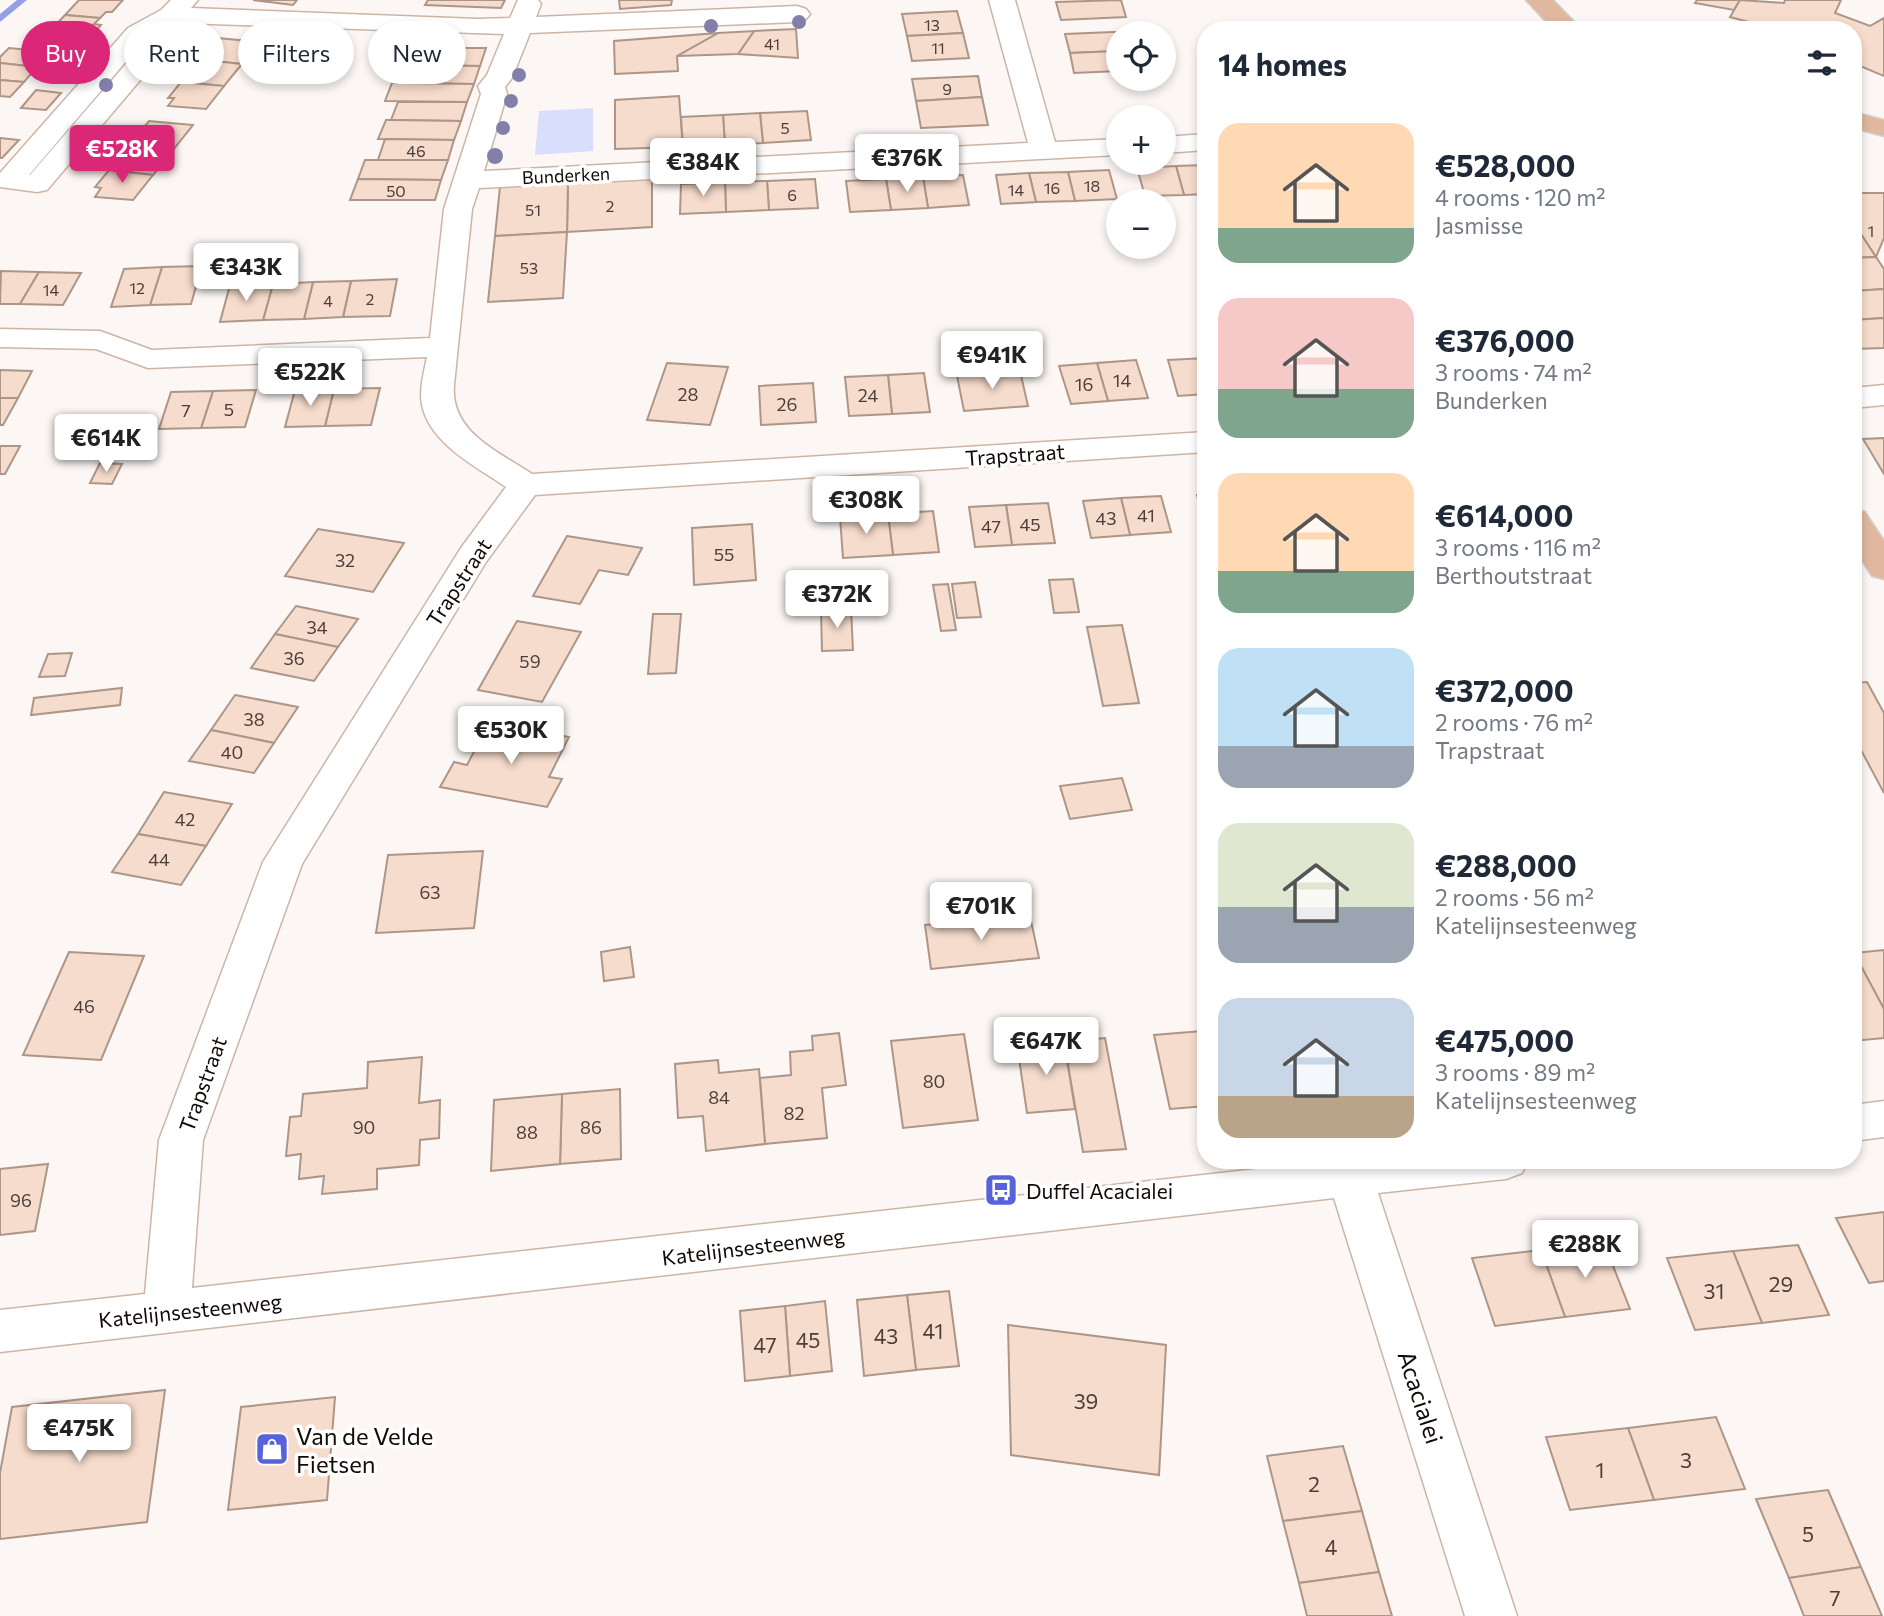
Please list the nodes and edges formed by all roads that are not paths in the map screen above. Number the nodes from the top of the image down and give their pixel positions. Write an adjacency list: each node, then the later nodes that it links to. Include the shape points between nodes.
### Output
1 (530, 0): 7 (street)
2 (1539, 0): 6 (main road)
3 (1003, 2): 15 (street)
4 (178, 7): 4 (street, via 137,33 8,181 37,184 166,34); 7 (street, via 348,23)
5 (797, 14): 7 (street)
6 (1560, 21)
7 (517, 27): 16 (street, via 499,78 491,86 494,94)
8 (1862, 122): 9 (main road)
9 (1884, 128)
10 (1197, 143): 11 (street)
11 (1176, 144)
12 (1862, 144): 13 (main road)
13 (1884, 146)
14 (1106, 148): 15 (street, Bunderken)
15 (1044, 152): 16 (street, Bunderken)
16 (467, 180): 18 (street, via 458,209)
17 (0, 338): 18 (street, via 100,340 148,359)
18 (444, 347): 22 (street, via 437,404 443,421)
19 (1884, 395): 20 (street)
20 (1862, 397)
21 (1197, 443): 22 (street, Trapstraat)
22 (525, 485): 29 (street, Trapstraat, via 473,556 283,863 181,1140)
23 (1862, 534): 24 (main road)
24 (1884, 568)
25 (1884, 1119): 26 (street)
26 (1862, 1121)
27 (1423, 1169): 28 (street, Katelijnsesteenweg)
28 (1350, 1177): 29 (street, Katelijnsesteenweg); 31 (street, Acacialei)
29 (167, 1313): 30 (street, Katelijnsesteenweg)
30 (0, 1331)
31 (1491, 1616)

